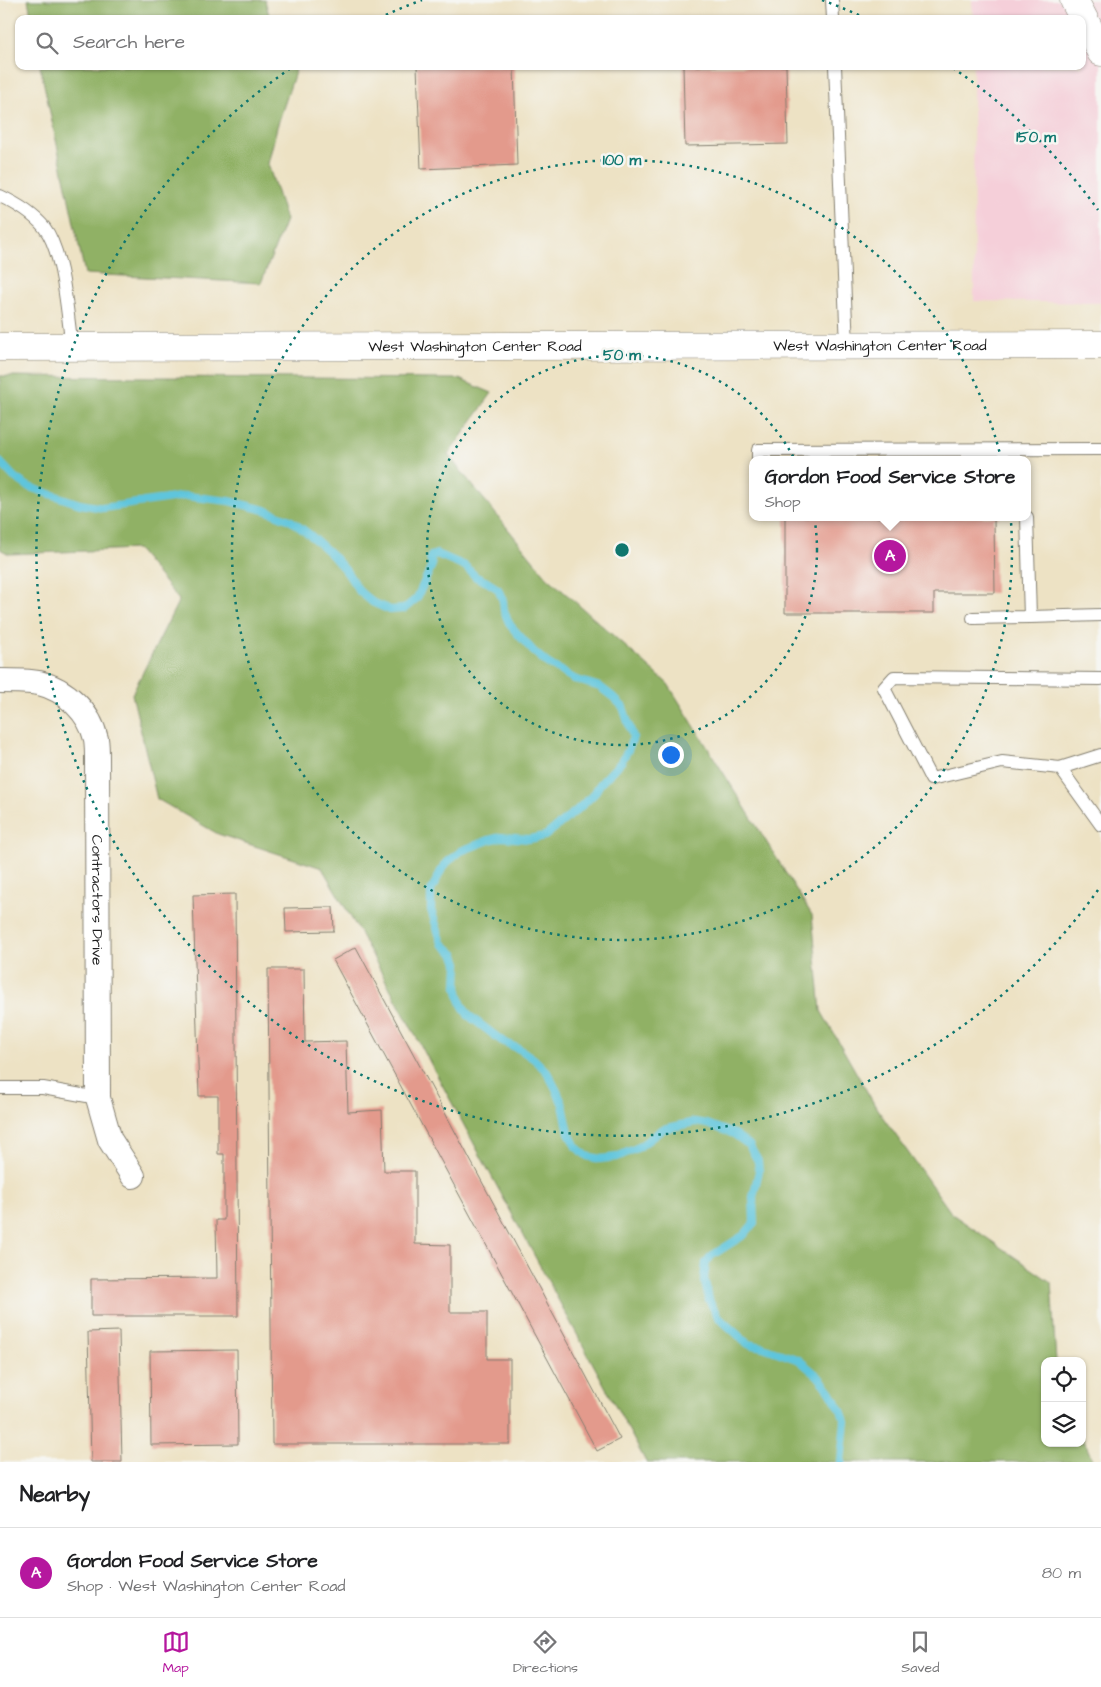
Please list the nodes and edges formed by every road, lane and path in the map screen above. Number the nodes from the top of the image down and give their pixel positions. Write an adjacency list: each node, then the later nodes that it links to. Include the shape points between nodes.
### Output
1 (832, 0): 3 (lane)
2 (1074, 0): 4 (main road)
3 (833, 15)
4 (1083, 15)
5 (1086, 20): 6 (main road)
6 (1098, 39)
7 (835, 70): 10 (lane)
8 (0, 196): 12 (lane, via 29,213 44,228 56,252)
9 (1101, 345): 10 (main road, West Washington Center Road)
10 (847, 346): 12 (main road, West Washington Center Road)
11 (0, 347): 12 (main road, West Washington Center Road)
12 (72, 347)
13 (1101, 449): 14 (lane)
14 (1026, 455): 15 (lane, via 758,450)
15 (758, 456)
16 (1028, 521): 18 (lane)
17 (1101, 615): 18 (lane)
18 (1030, 617): 19 (lane)
19 (973, 618)
20 (1101, 679): 23 (lane, via 894,678 884,688 931,779 1002,762)
21 (0, 681): 26 (street, Contractors Drive, via 41,684 62,693 78,706 96,739)
22 (1101, 755): 23 (lane)
23 (1060, 768): 24 (lane)
24 (1101, 825)
25 (0, 1088): 26 (lane, via 43,1088)
26 (98, 1098): 27 (street, Contractors Drive, via 110,1140)
27 (133, 1176)

